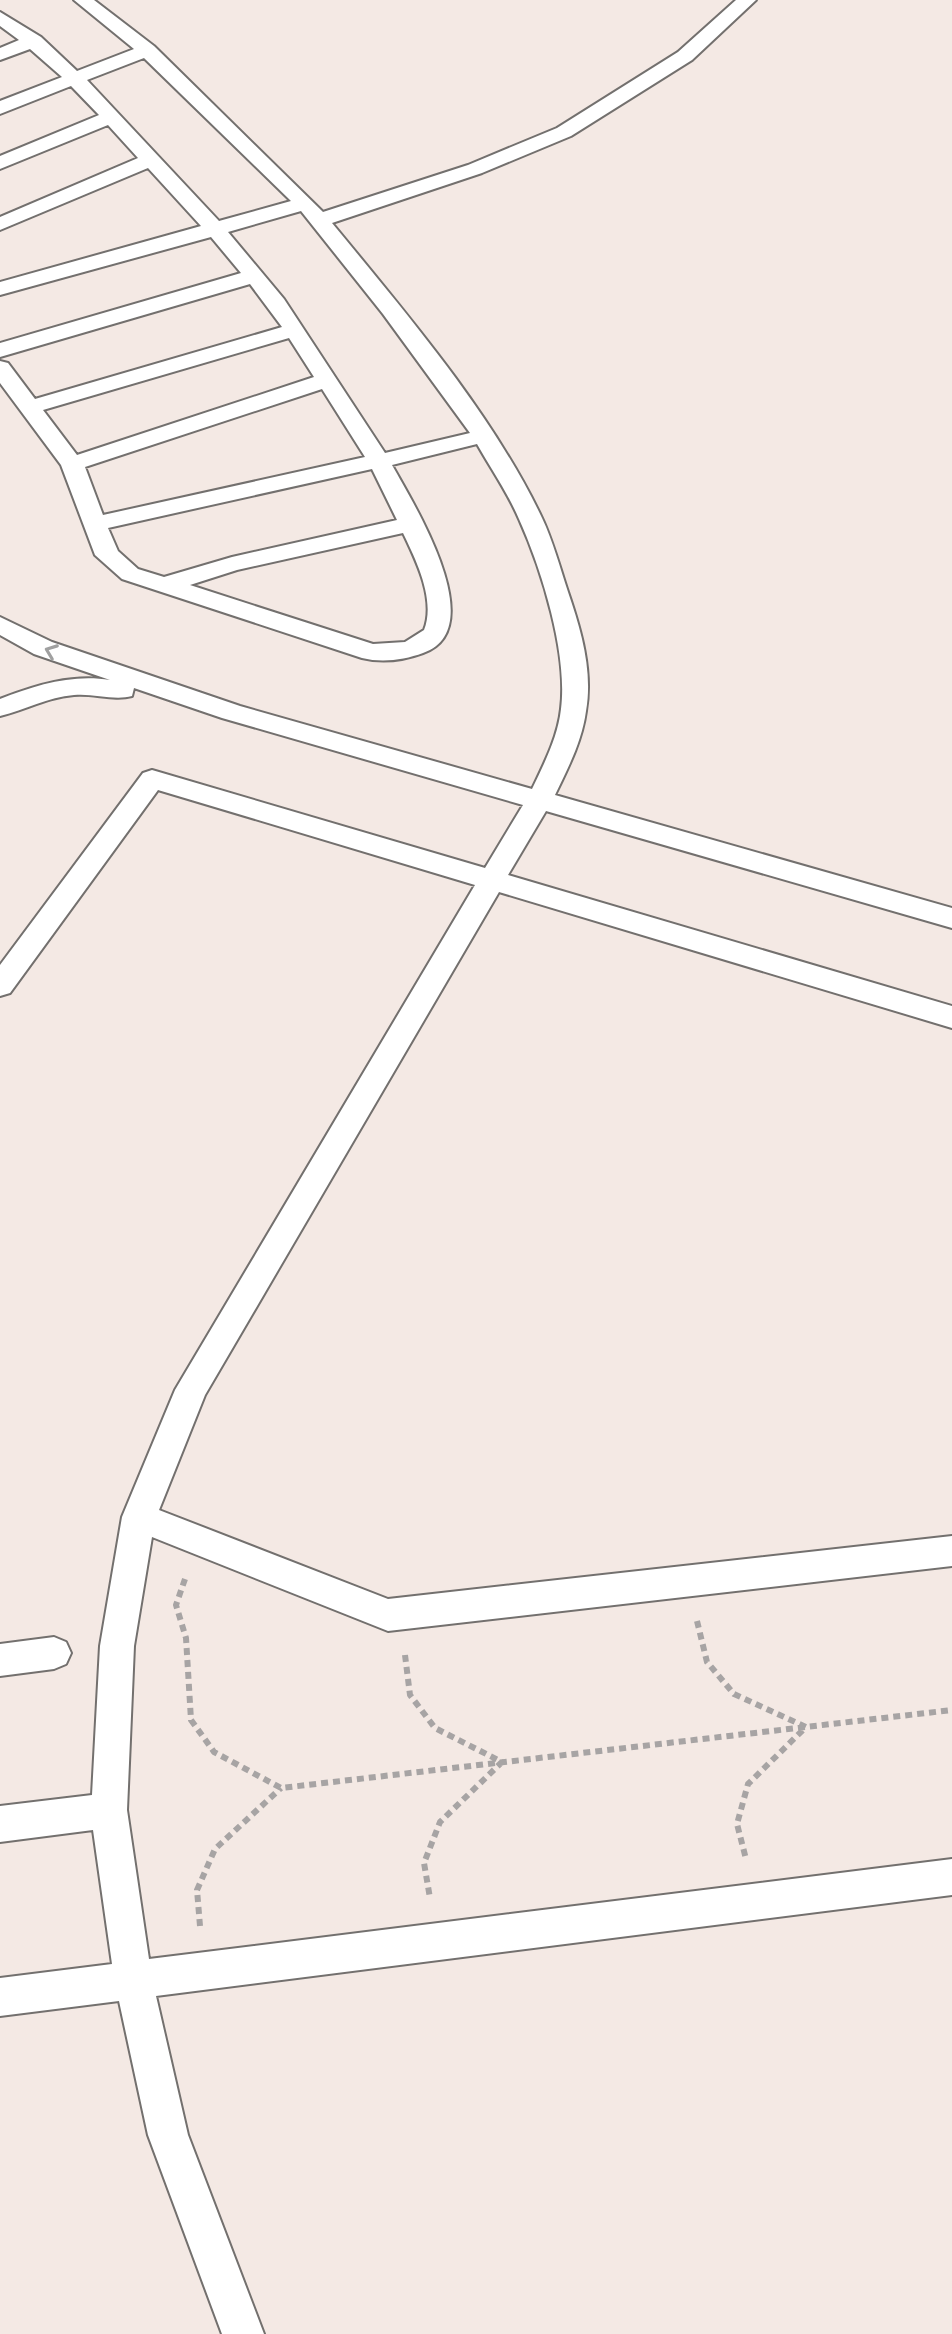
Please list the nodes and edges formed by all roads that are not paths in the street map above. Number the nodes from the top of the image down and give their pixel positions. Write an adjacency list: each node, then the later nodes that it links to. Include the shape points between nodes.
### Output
1 (83, 0): 5 (lane)
2 (747, 0): 12 (lane, via 685,56 564,132 475,169)
3 (0, 17): 4 (lane)
4 (34, 41): 6 (lane); 7 (lane)
5 (147, 50): 7 (lane); 12 (lane)
6 (0, 54)
7 (75, 77): 8 (lane); 9 (lane)
8 (0, 108)
9 (111, 117): 10 (lane); 11 (lane)
10 (151, 160): 13 (lane); 14 (lane)
11 (0, 163)
12 (312, 212): 14 (lane); 22 (lane)
13 (0, 224)
14 (215, 229): 15 (lane); 16 (lane)
15 (255, 276): 17 (lane); 18 (lane)
16 (0, 289)
17 (294, 330): 20 (lane); 21 (lane)
18 (0, 350)
19 (0, 368): 21 (lane)
20 (327, 380): 23 (lane); 24 (lane)
21 (31, 407): 24 (lane)
22 (484, 436): 23 (lane); 31 (lane, via 531,519 575,662 574,710 560,759)
23 (379, 461): 25 (lane); 26 (lane)
24 (72, 464): 25 (lane)
25 (93, 524): 27 (lane, via 118,567)
26 (412, 524): 27 (lane, via 232,564); 27 (lane, via 437,591 440,622 430,639 405,650 371,652)
27 (164, 585)
28 (0, 625): 30 (lane, one-way to 28, via 43,648)
29 (0, 708): 30 (lane, via 49,690 89,684)
30 (231, 712): 31 (lane)
31 (539, 800): 32 (lane); 33 (lane)
32 (492, 880): 34 (lane, via 152,779); 35 (lane); 36 (lane, via 191,1390)
33 (952, 918)
34 (0, 986)
35 (952, 1017)
36 (139, 1517): 37 (lane, via 388,1615); 40 (lane, via 117,1646)
37 (952, 1551)
38 (54, 1653): 39 (lane)
39 (0, 1660)
40 (109, 1810): 41 (lane); 43 (lane)
41 (0, 1824)
42 (952, 1877): 43 (lane)
43 (133, 1980): 44 (lane); 45 (lane, via 168,2135)
44 (0, 1997)
45 (243, 2334)

